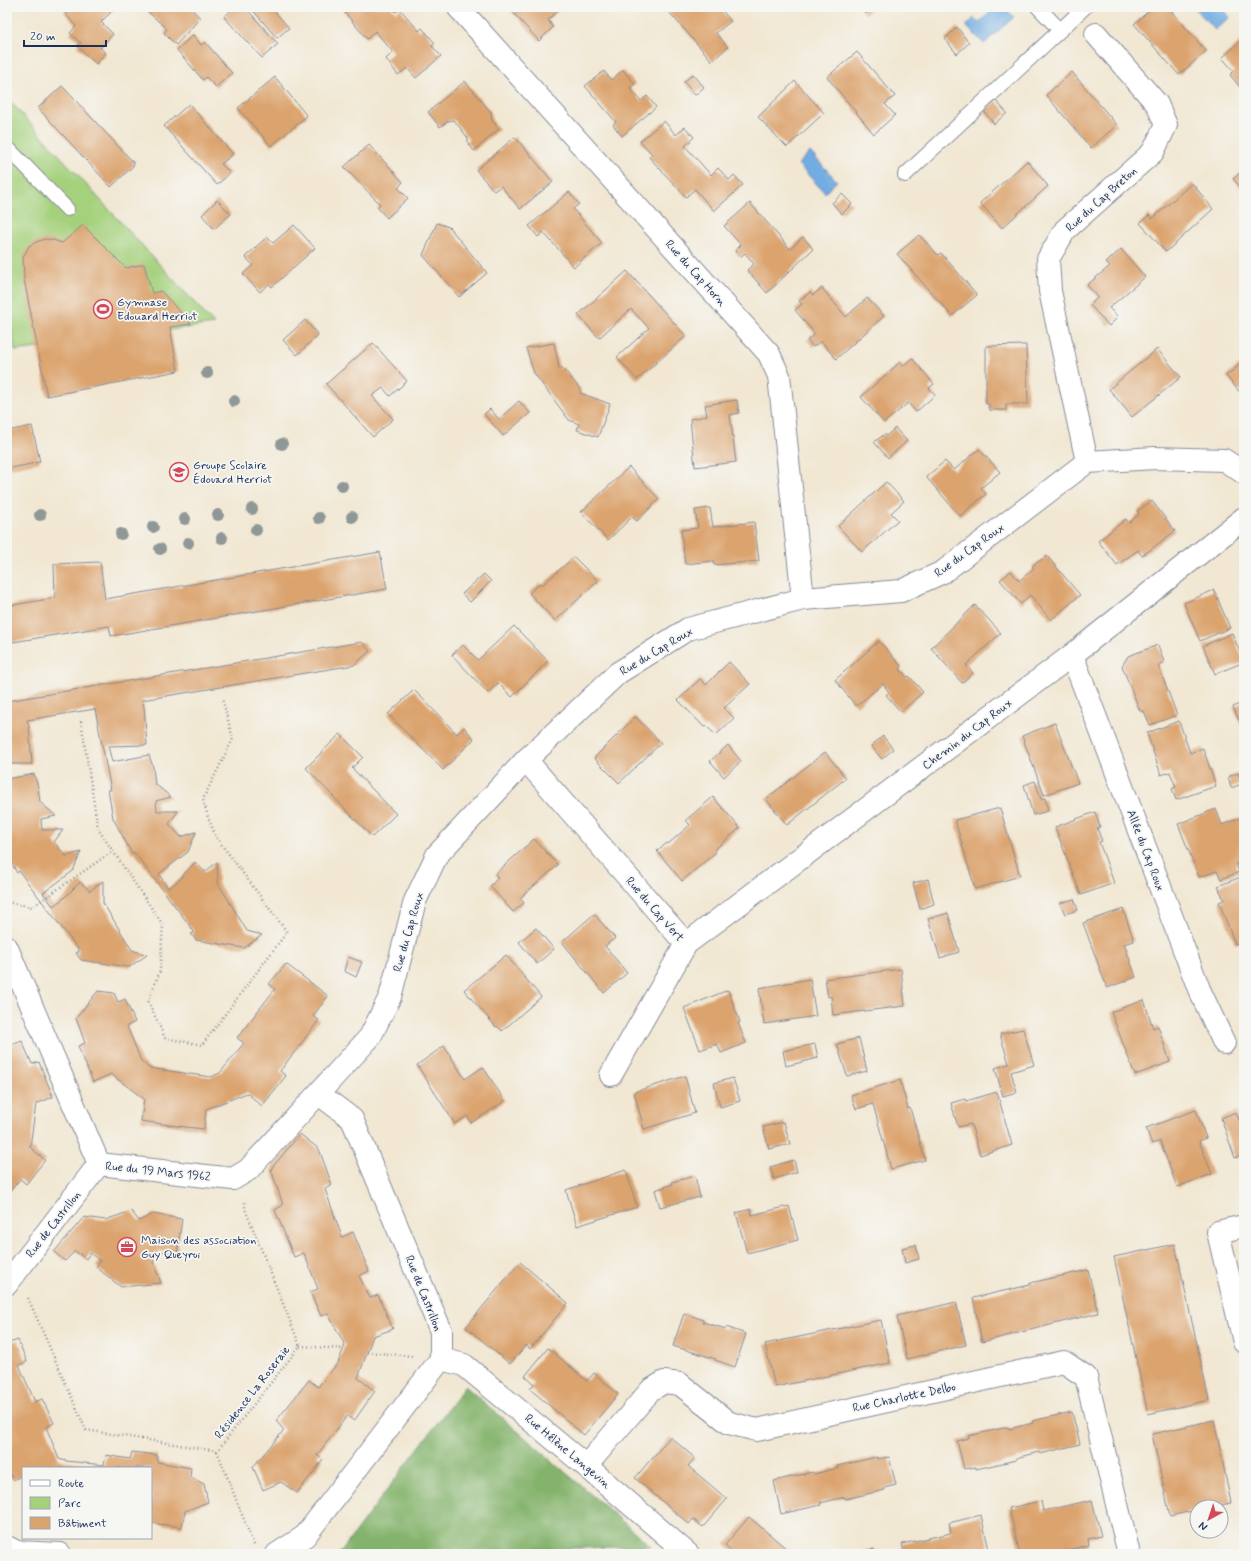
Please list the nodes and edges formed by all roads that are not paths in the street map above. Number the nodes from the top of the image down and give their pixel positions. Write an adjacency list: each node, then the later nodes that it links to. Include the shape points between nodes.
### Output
1 (458, 7): 12 (street, Rue du Cap Horn, via 769,354 779,376)
2 (1038, 7): 4 (lane)
3 (1085, 7): 4 (lane)
4 (1060, 30): 7 (lane)
5 (1096, 34): 9 (street, Rue du Cap Breton, via 1157,104 1166,125 1153,152 1064,230 1048,258 1050,291)
6 (7, 147): 8 (lane)
7 (905, 175)
8 (68, 209)
9 (1086, 462): 10 (street, via 1155,458 1224,460); 12 (street, Rue du Cap Roux, via 943,572 901,591)
10 (1244, 473)
11 (1244, 518): 13 (street, Chemin du Cap Roux)
12 (803, 599): 14 (street, Rue du Cap Roux, via 688,629 618,673)
13 (1072, 655): 15 (street, Chemin du Cap Roux); 17 (street, Allée du Cap Roux, via 1200,990)
14 (526, 760): 15 (street, Rue du Cap Vert); 19 (street, Rue du Cap Roux, via 437,855 415,902 390,997 370,1037)
15 (686, 944): 18 (street, Rue du Cap Vert)
16 (7, 948): 20 (street, Rue du 19 Mars 1962)
17 (1224, 1043)
18 (611, 1075)
19 (319, 1094): 20 (street, Rue du 19 Mars 1962, via 248,1170 232,1179); 24 (street, Rue de Castrillon, via 352,1119 441,1331)
20 (99, 1164): 22 (street, Rue de Castrillon)
21 (1244, 1226): 23 (street, via 1218,1232)
22 (12, 1278)
23 (1244, 1342)
24 (441, 1358): 25 (street, Rue Hélène Langevin, via 464,1365); 28 (street, via 305,1536)
25 (586, 1466): 29 (street, Rue Hélène Langevin); 30 (street, Rue Charlotte Delbo, via 651,1390 664,1382 680,1384 730,1423 757,1430 1064,1362 1086,1377)
26 (7, 1547): 27 (street, via 17,1552)
27 (60, 1554)
28 (277, 1554)
29 (688, 1554)
30 (1129, 1554)

